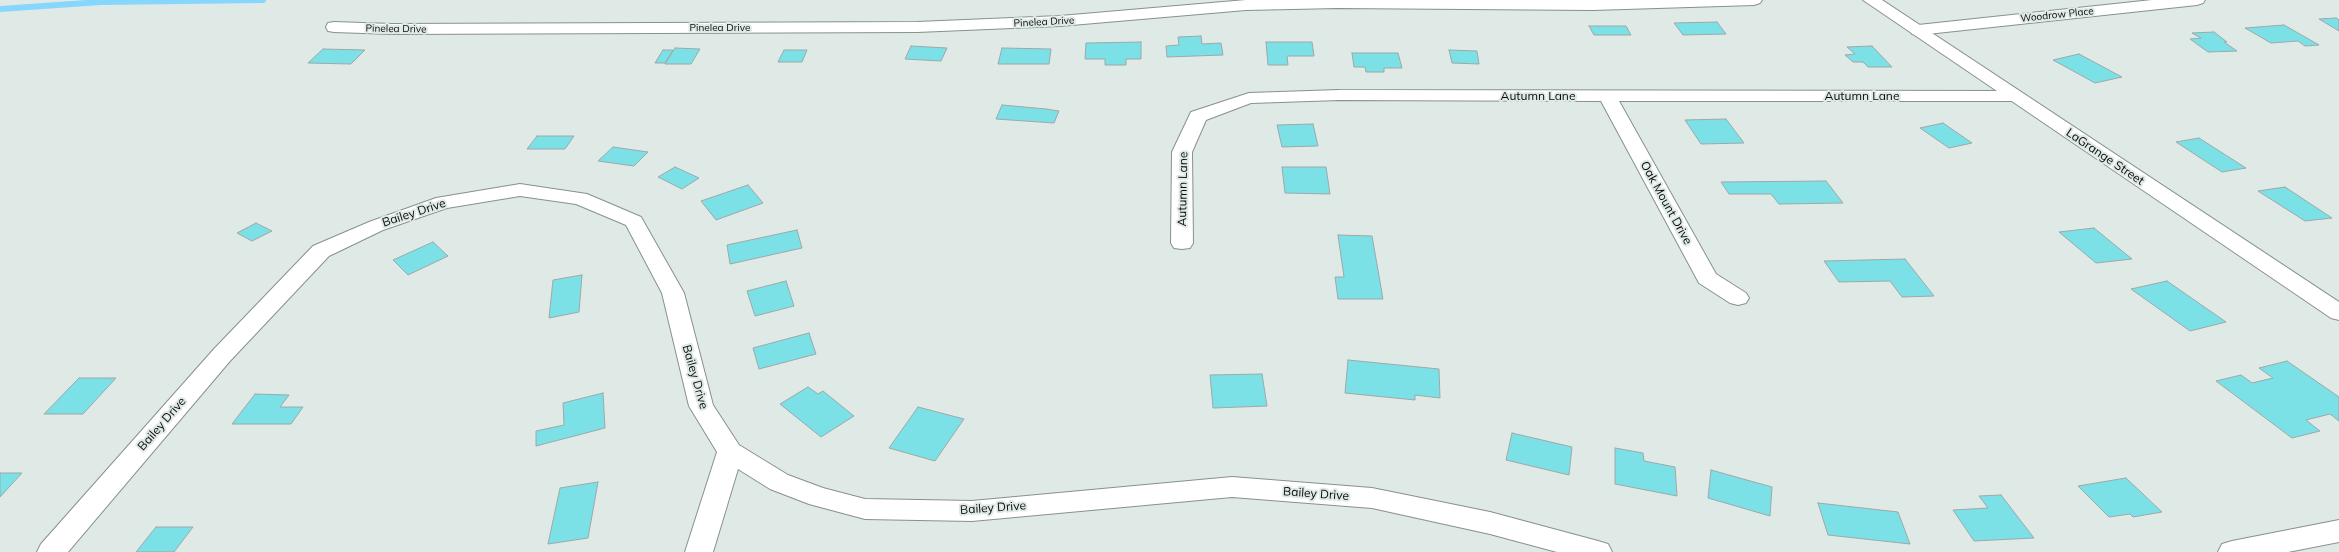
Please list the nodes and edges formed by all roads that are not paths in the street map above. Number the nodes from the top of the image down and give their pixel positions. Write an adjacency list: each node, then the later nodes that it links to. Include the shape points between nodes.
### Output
1 (1754, 0): 4 (street, Pinelea Drive, via 1593,5 1246,5 1060,21 917,27)
2 (1871, 0): 5 (street, LaGrange Street)
3 (2197, 0): 5 (street, Woodrow Place)
4 (334, 27)
5 (1918, 30): 6 (street, LaGrange Street)
6 (2012, 96): 7 (street, Autumn Lane); 10 (street, LaGrange Street)
7 (1608, 97): 8 (street, Autumn Lane, via 1339,95 1249,98 1198,116 1182,152); 9 (street, Oak Mount Drive, via 1707,278)
8 (1182, 243)
9 (1738, 298)
10 (2339, 314)
11 (730, 452): 13 (street, Bailey Drive, via 702,406 673,293 634,221 580,198 520,190 443,202 376,226 322,251 222,355); 14 (street); 15 (street, Bailey Drive, via 779,482 818,497 864,509 972,511 1232,488 1372,498 1490,524)
12 (2339, 531): 16 (street)
13 (52, 552)
14 (699, 552)
15 (1598, 552)
16 (2232, 552)

